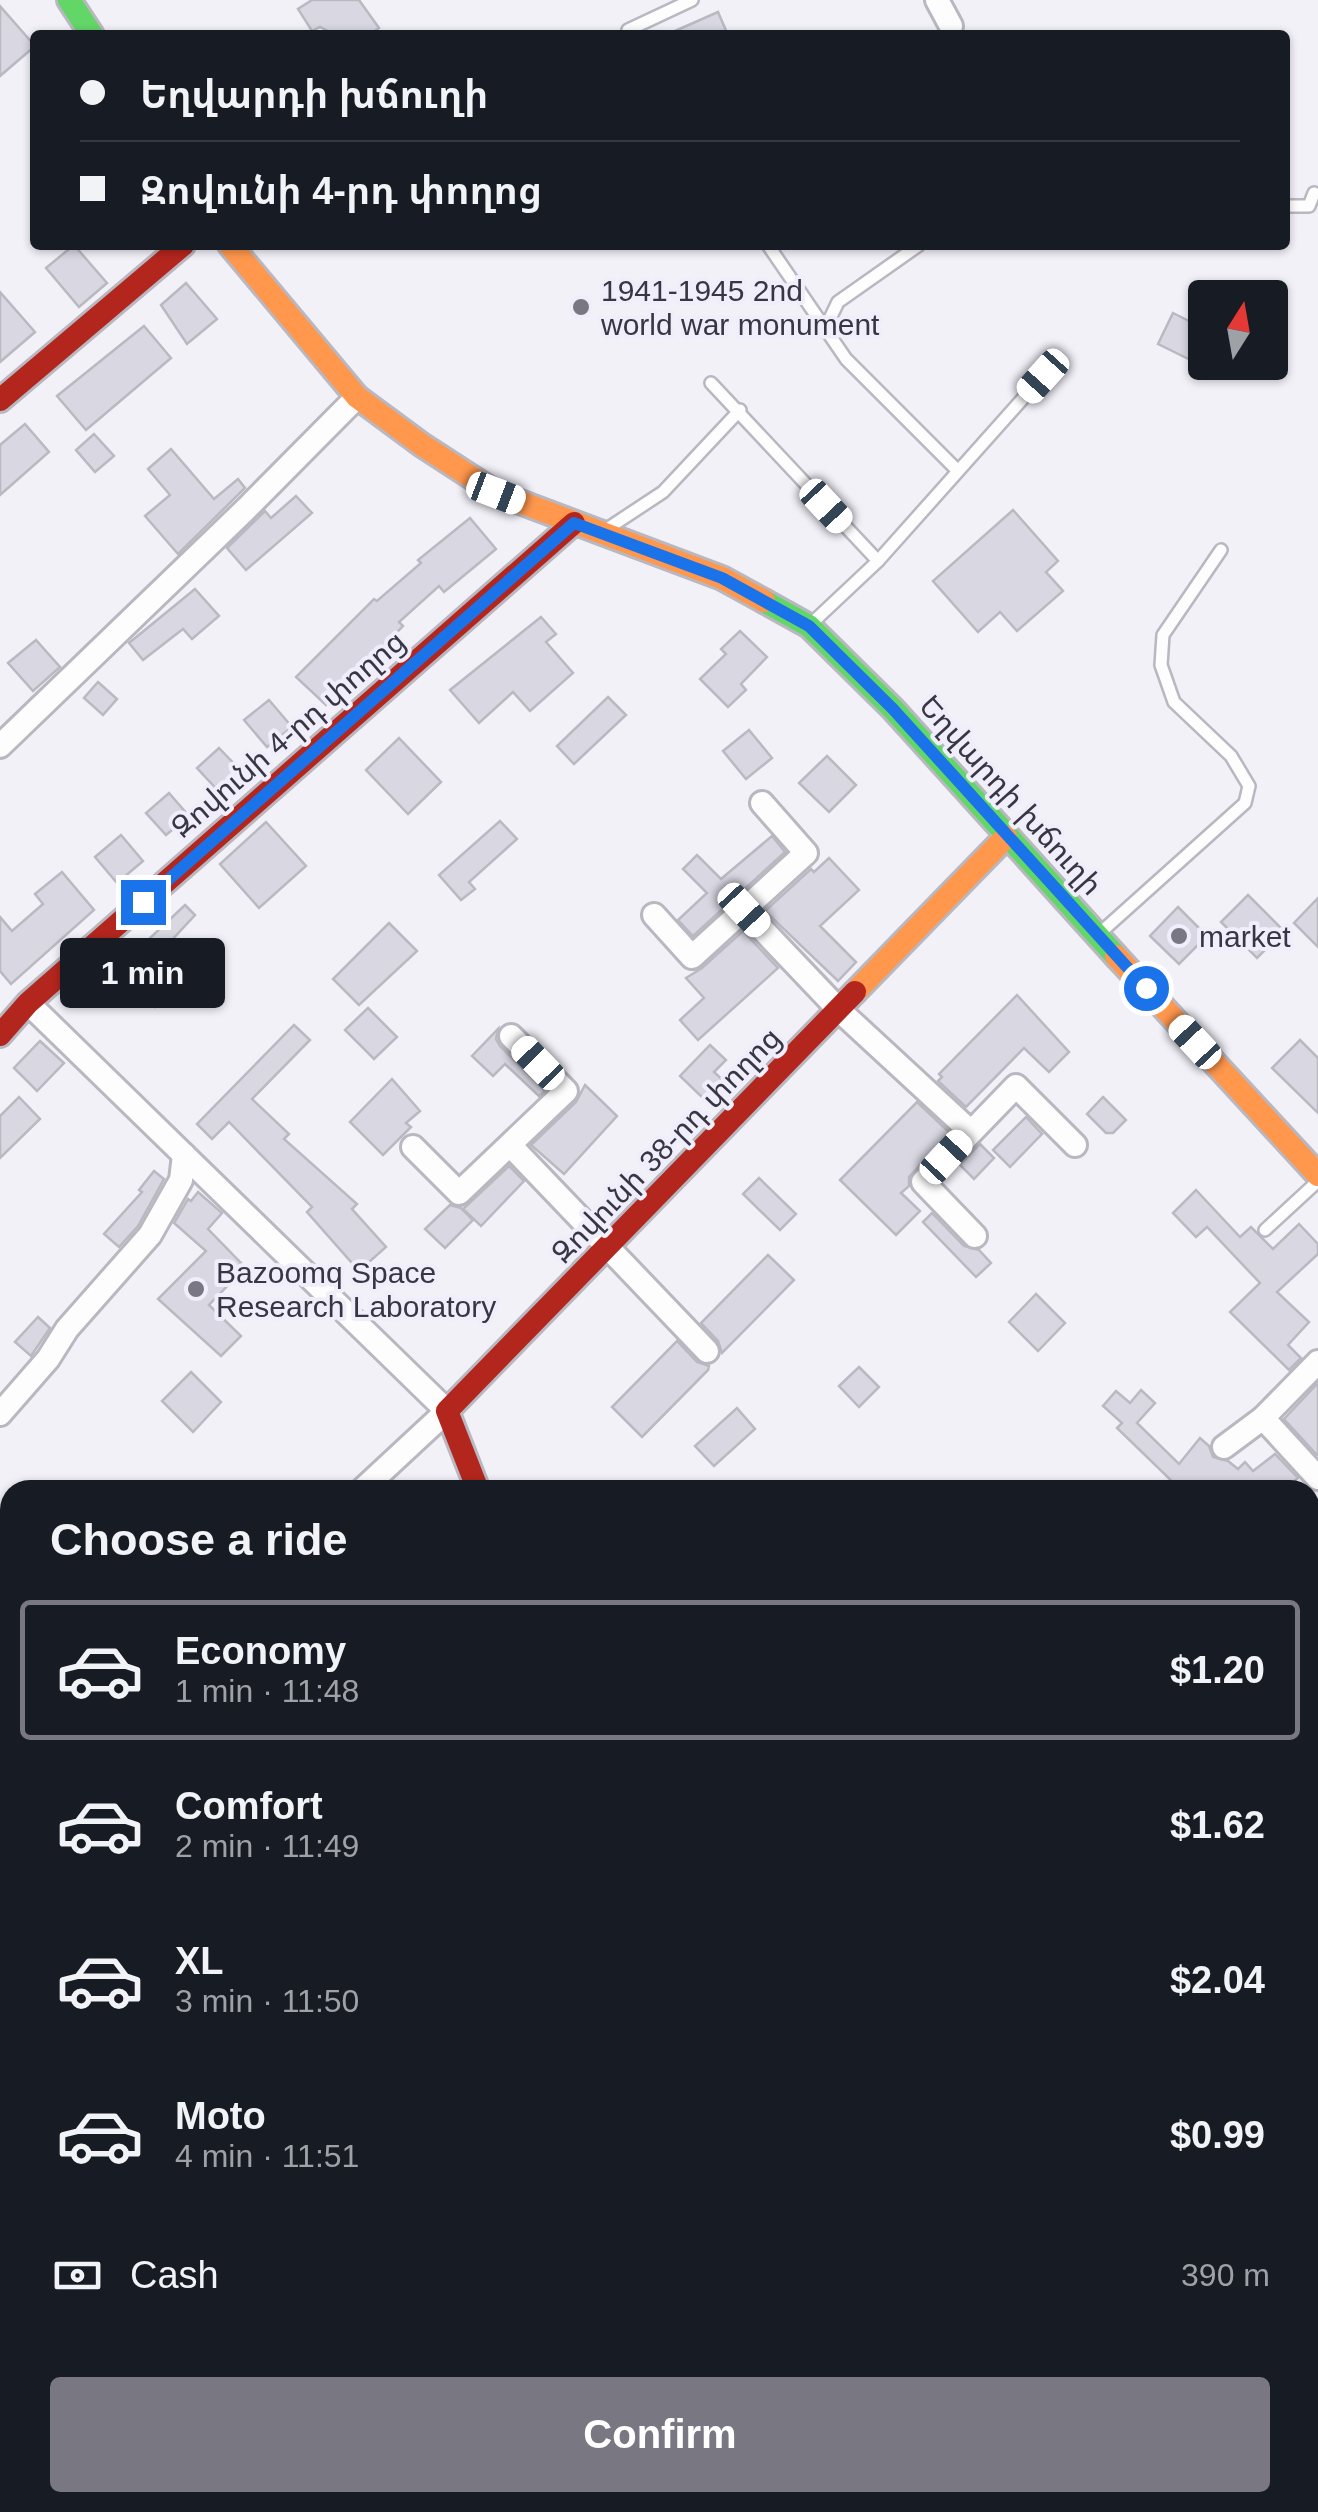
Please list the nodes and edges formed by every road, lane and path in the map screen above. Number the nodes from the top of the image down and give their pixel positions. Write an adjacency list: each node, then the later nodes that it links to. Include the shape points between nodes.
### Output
1 (68, 0): 5 (street)
2 (692, 0): 6 (lane)
3 (937, 0): 4 (street)
4 (951, 26)
5 (89, 30)
6 (628, 30)
7 (1314, 193): 8 (lane, via 1309,206)
8 (1290, 206)
9 (178, 250): 17 (street)
10 (234, 250): 16 (street, Եղվարդի խճուղի)
11 (771, 250): 13 (lane)
12 (912, 250): 13 (lane, via 838,302)
13 (824, 331): 19 (lane)
14 (1043, 376): 19 (lane)
15 (711, 383): 18 (lane)
16 (358, 397): 20 (street, Եղվարդի խճուղի, via 496,493); 25 (street)
17 (0, 400)
18 (740, 410): 21 (lane, via 663,492); 23 (lane)
19 (956, 470): 23 (lane)
20 (574, 523): 21 (street, Եղվարդի խճուղի); 31 (street, Զովունի 4-րդ փողոց)
21 (605, 534): 24 (street, Եղվարդի խճուղի, via 722,578)
22 (1221, 550): 30 (lane, via 1163,635 1161,665 1174,702 1231,756 1248,786 1246,803)
23 (878, 561): 24 (lane)
24 (809, 626): 27 (street, Եղվարդի խճուղի)
25 (0, 746)
26 (762, 803): 28 (street, via 806,852)
27 (1006, 837): 30 (street, Եղվարդի խճուղի); 32 (street, Զովունի 38-րդ փողոց)
28 (744, 910): 29 (street, via 692,957); 32 (street)
29 (654, 915)
30 (1097, 936): 40 (street, Եղվարդի խճուղի)
31 (28, 1003): 33 (street, Զովունի 4-րդ փողոց); 39 (street)
32 (840, 1011): 35 (street); 43 (street, Զովունի 38-րդ փողոց)
33 (0, 1035)
34 (512, 1036): 36 (street, via 566,1090)
35 (970, 1131): 37 (street, via 1016,1086); 42 (street, via 923,1182)
36 (510, 1145): 38 (street, via 459,1193); 43 (street)
37 (1076, 1145)
38 (413, 1147)
39 (184, 1155): 46 (street); 47 (street, via 181,1180 150,1234)
40 (1318, 1178): 41 (lane)
41 (1264, 1230)
42 (976, 1236)
43 (608, 1247): 44 (street); 46 (street, Զովունի 38-րդ փողոց)
44 (707, 1351)
45 (1318, 1362): 48 (street)
46 (447, 1410): 51 (street, Զովունի 38-րդ փողոց); 52 (street)
47 (0, 1414)
48 (1263, 1418): 49 (street); 50 (street)
49 (1224, 1447)
50 (1318, 1478)
51 (373, 1480)
52 (474, 1480)

